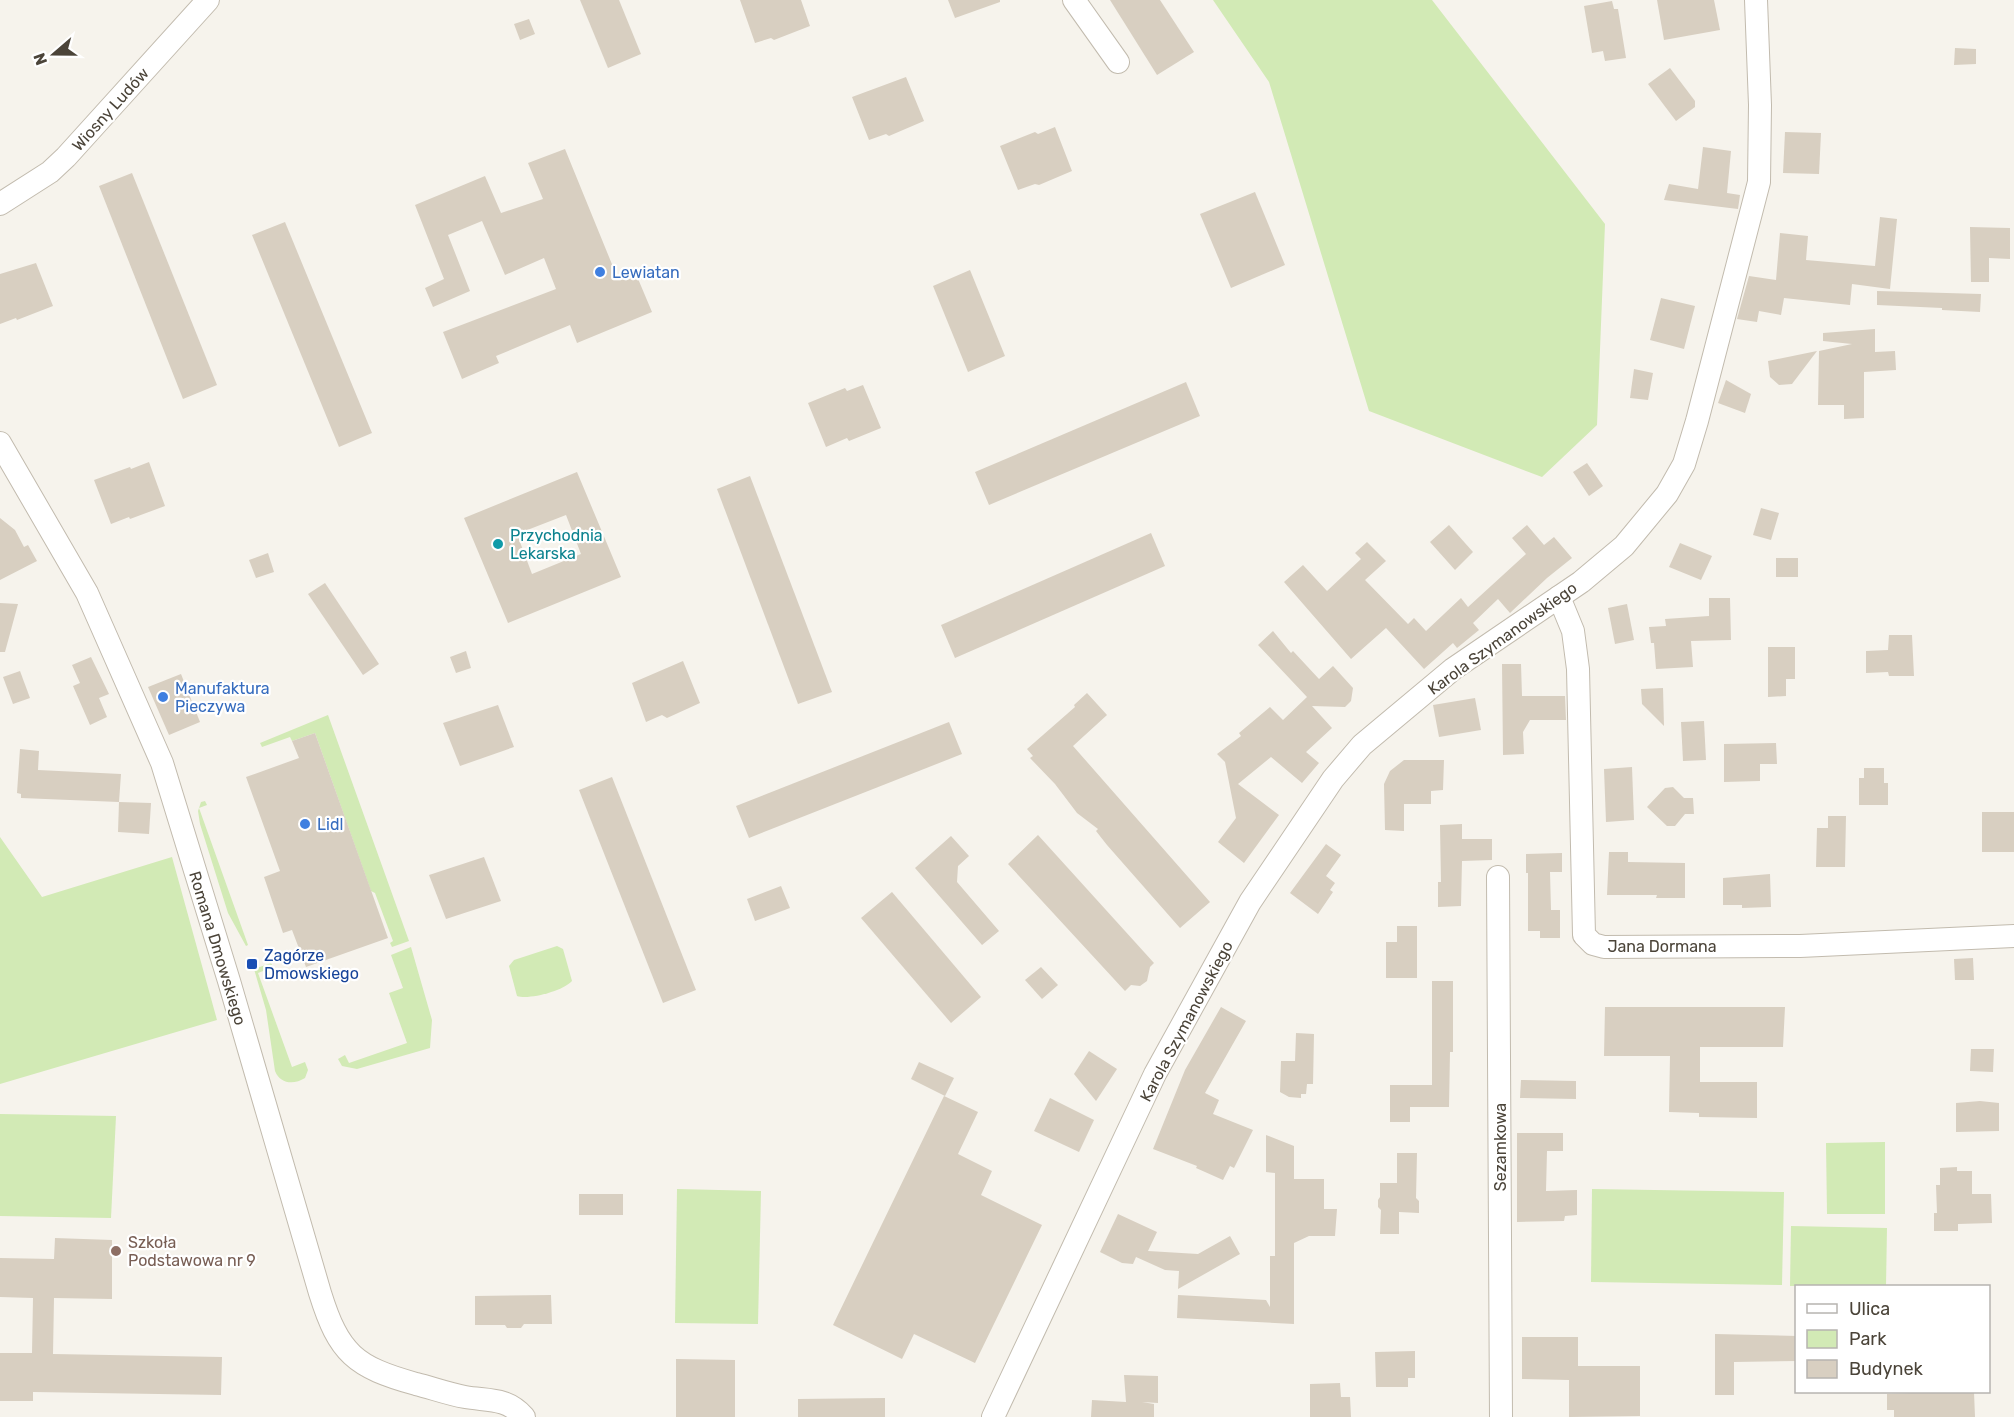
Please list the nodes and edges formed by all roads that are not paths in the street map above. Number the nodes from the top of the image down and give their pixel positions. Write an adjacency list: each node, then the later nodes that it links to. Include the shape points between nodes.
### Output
1 (208, 0): 5 (street, Wiosny Ludów, via 50,172)
2 (1074, 0): 4 (street)
3 (1756, 0): 7 (street, Karola Szymanowskiego, via 1761,105 1759,182 1683,464 1667,494 1624,546)
4 (1118, 62)
5 (0, 204)
6 (0, 443): 10 (street, Romana Dmowskiego, via 87,593 162,763 334,1334 369,1368)
7 (1559, 597): 9 (street, Jana Dormana, via 1573,631 1578,669 1584,935 1593,944 1800,946); 13 (street, Karola Szymanowskiego, via 1453,669 1362,745 1333,779 1250,902 1155,1074)
8 (1498, 877): 14 (street, Sezamkowa)
9 (2014, 936)
10 (465, 1397): 11 (street); 12 (street, Romana Dmowskiego, via 498,1400)
11 (482, 1417)
12 (524, 1417)
13 (993, 1417)
14 (1501, 1417)

